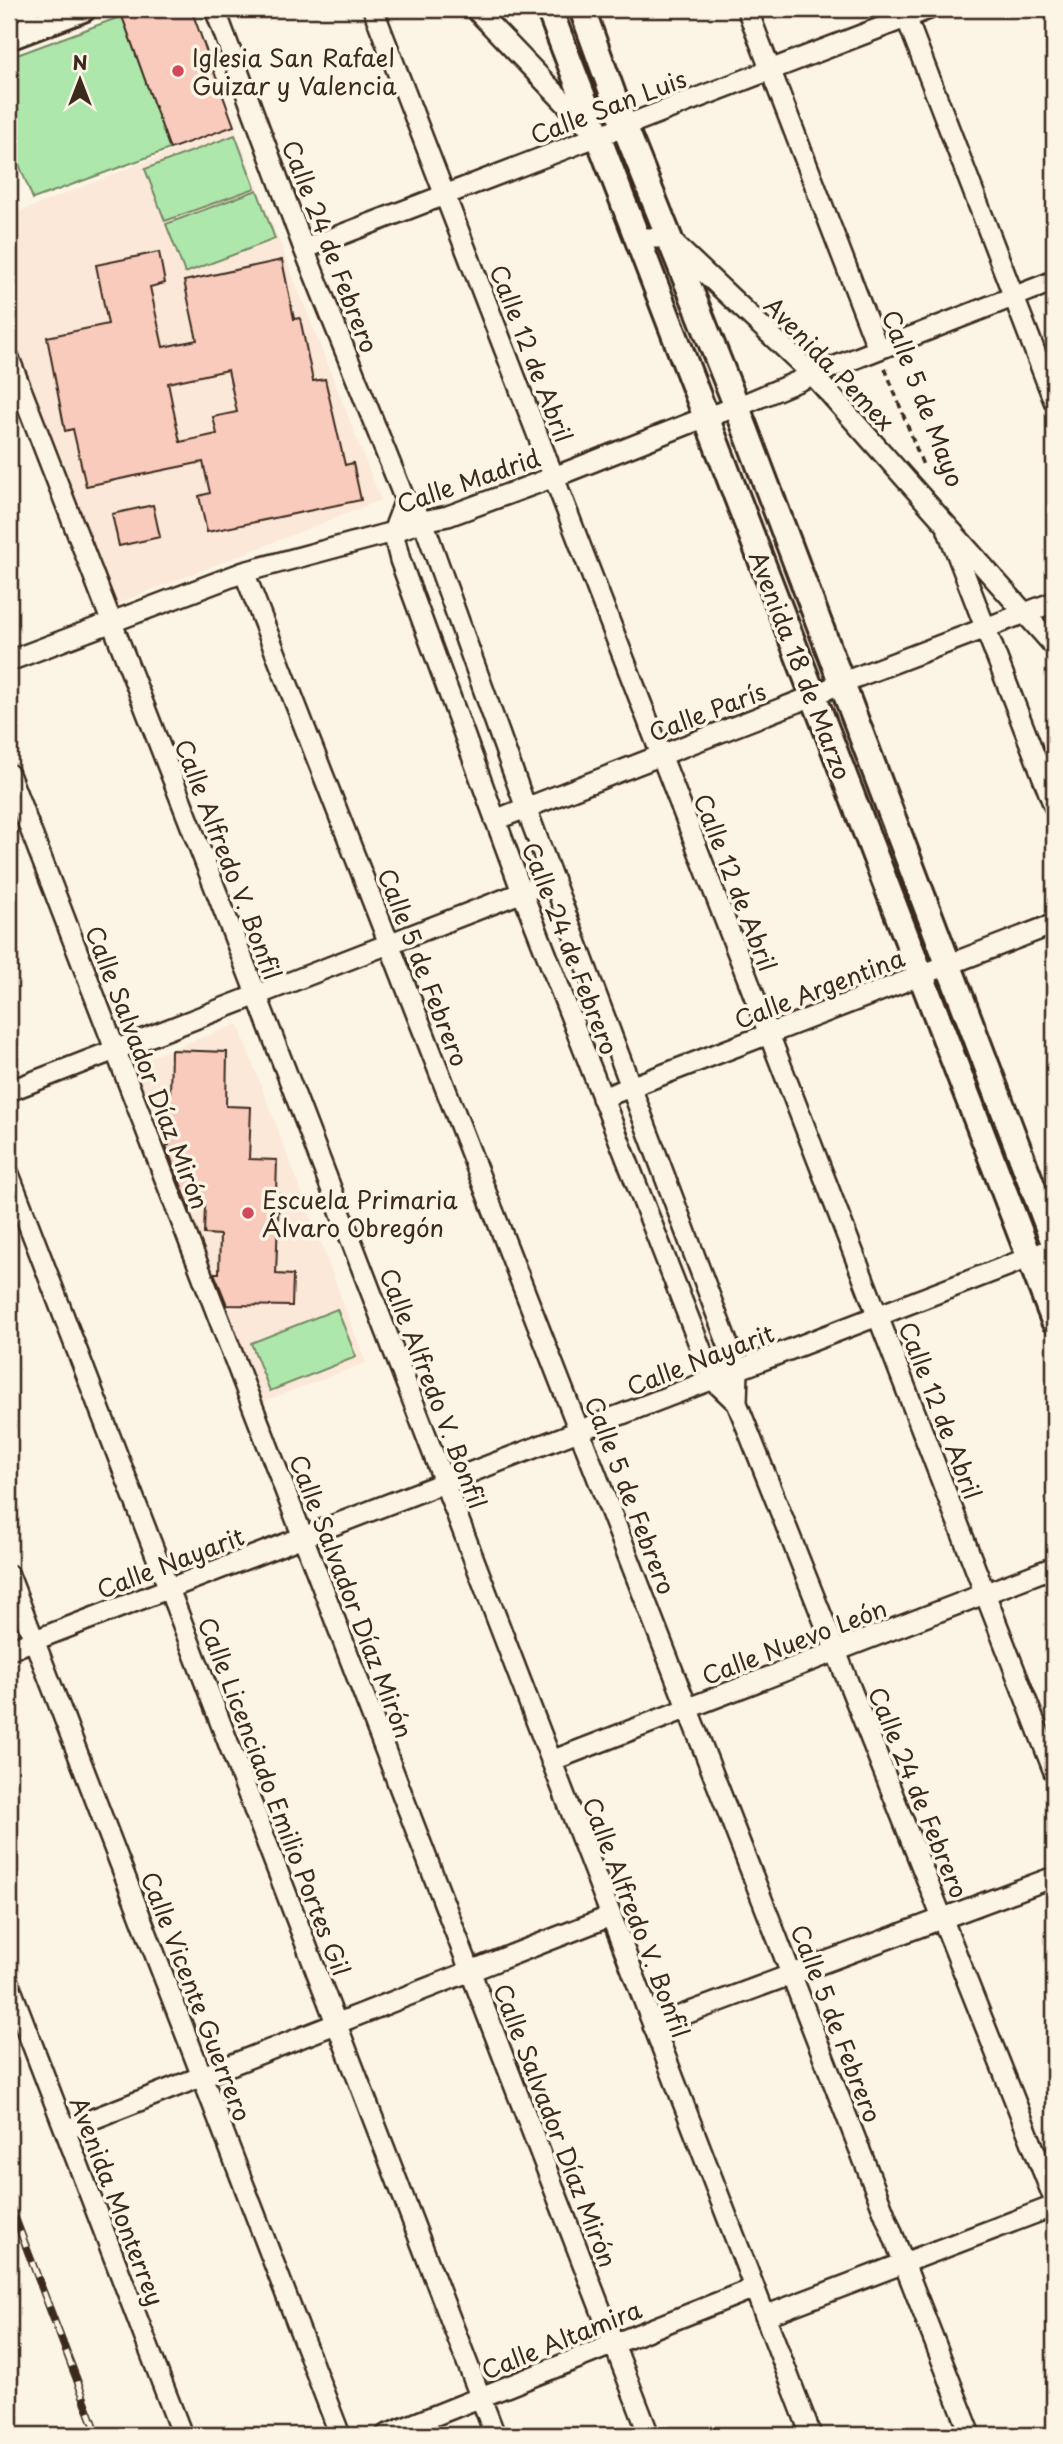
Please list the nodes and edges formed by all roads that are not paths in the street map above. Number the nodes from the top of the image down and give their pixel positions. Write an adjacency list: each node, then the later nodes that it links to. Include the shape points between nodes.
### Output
1 (83, 9): 10 (street)
2 (215, 9): 18 (street, Calle 24 de Febrero)
3 (373, 9): 15 (street, Calle 12 de Abril)
4 (475, 9): 14 (street)
5 (549, 9): 14 (street, Avenida 18 de Marzo)
6 (582, 9): 13 (street, Avenida 18 de Marzo)
7 (747, 9): 12 (street, Calle 5 de Mayo)
8 (929, 9): 9 (street, Calle San Luis)
9 (904, 13): 12 (street, Calle San Luis); 20 (street)
10 (29, 18): 11 (street)
11 (9, 37)
12 (771, 69): 13 (street, Calle San Luis); 21 (street, Calle 5 de Mayo)
13 (624, 125): 14 (street, Calle San Luis); 17 (street, Avenida 18 de Marzo)
14 (597, 136): 15 (street, Calle San Luis); 16 (street, Avenida 18 de Marzo)
15 (444, 195): 18 (street, Calle San Luis); 27 (street, Calle 12 de Abril)
16 (638, 238): 17 (street); 26 (street, Avenida 18 de Marzo)
17 (668, 239): 23 (street, Avenida Pemex); 25 (street, Avenida 18 de Marzo)
18 (304, 249): 28 (street, Calle 24 de Febrero)
19 (1054, 281): 20 (street, Calle Madrid)
20 (1013, 297): 21 (street, Calle Madrid); 24 (street)
21 (878, 349): 23 (street, Calle Madrid)
22 (9, 358): 35 (street, Calle Alfredo V. Bonfil)
23 (813, 374): 25 (street, Calle Madrid); 30 (street, Avenida Pemex)
24 (1054, 401)
25 (737, 407): 26 (street, Calle Madrid); 39 (street, Avenida 18 de Marzo)
26 (706, 417): 27 (street, Calle Madrid); 40 (street, Avenida 18 de Marzo)
27 (554, 477): 29 (street, Calle Madrid); 41 (street, Calle 12 de Abril)
28 (405, 500): 29 (street, Calle 24 de Febrero); 31 (street)
29 (423, 521): 31 (street, Calle Madrid); 44 (street, Calle 24 de Febrero)
30 (944, 521): 34 (street, Avenida Pemex); 36 (street, Calle 5 de Mayo)
31 (393, 532): 32 (street, Calle Madrid); 45 (street, Calle 24 de Febrero)
32 (244, 572): 35 (street, Calle Madrid); 49 (street, Calle 5 de Febrero)
33 (1054, 603): 34 (street, Calle París)
34 (1027, 613): 36 (street, Calle París); 37 (street, Avenida Pemex)
35 (111, 622): 38 (street, Calle Madrid); 52 (street, Calle Alfredo V. Bonfil)
36 (986, 628): 39 (street, Calle París); 43 (street, Calle 5 de Mayo)
37 (1054, 646)
38 (9, 661)
39 (841, 683): 40 (street, Calle París); 50 (street, Avenida 18 de Marzo)
40 (813, 696): 41 (street, Calle París); 51 (street, Avenida 18 de Marzo)
41 (661, 755): 44 (street, Calle París); 53 (street, Calle 12 de Abril)
42 (9, 774): 54 (street, Calle Salvador Díaz Mirón)
43 (1054, 806)
44 (526, 808): 45 (street, Calle París); 46 (street, Calle 24 de Febrero)
45 (495, 820): 47 (street, Calle 24 de Febrero)
46 (554, 880): 47 (street); 55 (street, Calle 24 de Febrero)
47 (522, 892): 49 (street); 57 (street, Calle 24 de Febrero)
48 (1054, 924): 50 (street, Calle Argentina)
49 (389, 943): 52 (street); 66 (street, Calle 5 de Febrero)
50 (947, 964): 51 (street, Calle Argentina); 59 (street, Avenida 18 de Marzo)
51 (921, 975): 53 (street, Calle Argentina); 60 (street, Avenida 18 de Marzo)
52 (257, 996): 54 (street); 67 (street, Calle Alfredo V. Bonfil)
53 (769, 1034): 55 (street, Calle Argentina); 61 (street, Calle 12 de Abril)
54 (115, 1050): 56 (street); 68 (street, Calle Salvador Díaz Mirón)
55 (632, 1088): 57 (street, Calle Argentina); 63 (street, Calle 24 de Febrero)
56 (9, 1091)
57 (602, 1098): 64 (street, Calle 24 de Febrero)
58 (9, 1174): 71 (street, Calle Licenciado Emilio Portes Gil)
59 (1054, 1245): 60 (street, Calle Nayarit)
60 (1030, 1258): 61 (street, Calle Nayarit); 62 (street, Avenida 18 de Marzo)
61 (878, 1317): 63 (street, Calle Nayarit); 72 (street, Calle 12 de Abril)
62 (1054, 1321)
63 (738, 1371): 64 (street, Calle Nayarit); 65 (street, Calle 24 de Febrero)
64 (713, 1380): 65 (street, Calle 24 de Febrero); 66 (street, Calle Nayarit)
65 (737, 1403): 75 (street, Calle 24 de Febrero)
66 (579, 1431): 67 (street, Calle Nayarit); 76 (street, Calle 5 de Febrero)
67 (444, 1483): 68 (street, Calle Nayarit); 77 (street, Calle Alfredo V. Bonfil)
68 (303, 1537): 71 (street, Calle Nayarit); 82 (street, Calle Salvador Díaz Mirón)
69 (1054, 1567): 72 (street, Calle Nuevo León)
70 (9, 1575): 73 (street, Calle Vicente Guerrero)
71 (169, 1589): 73 (street, Calle Nayarit); 85 (street, Calle Licenciado Emilio Portes Gil)
72 (985, 1593): 75 (street, Calle Nuevo León); 78 (street, Calle 12 de Abril)
73 (34, 1640): 74 (street, Calle Nayarit); 87 (street, Calle Vicente Guerrero)
74 (9, 1650)
75 (836, 1650): 76 (street, Calle Nuevo León); 81 (street, Calle 24 de Febrero)
76 (688, 1708): 77 (street, Calle Nuevo León); 83 (street, Calle 5 de Febrero)
77 (551, 1761): 80 (street, Calle Alfredo V. Bonfil)
78 (1054, 1772)
79 (1054, 1877): 81 (street)
80 (611, 1916): 82 (street); 86 (street, Calle Alfredo V. Bonfil)
81 (943, 1919): 83 (street); 89 (street, Calle 24 de Febrero)
82 (470, 1971): 85 (street); 94 (street, Calle Salvador Díaz Mirón)
83 (792, 1975): 86 (street); 91 (street, Calle 5 de Febrero)
84 (9, 1984): 88 (street, Avenida Monterrey)
85 (336, 2024): 87 (street); 95 (street, Calle Licenciado Emilio Portes Gil)
86 (653, 2026): 92 (street, Calle Alfredo V. Bonfil)
87 (202, 2076): 88 (street); 97 (street, Calle Vicente Guerrero)
88 (65, 2130): 96 (street, Avenida Monterrey)
89 (1054, 2199)
90 (1054, 2206): 91 (street)
91 (904, 2263): 93 (street); 102 (street, Calle 5 de Febrero)
92 (754, 2288): 93 (street, Calle Alfredo V. Bonfil); 94 (street, Calle Altamira)
93 (765, 2316): 101 (street, Calle Alfredo V. Bonfil)
94 (614, 2344): 95 (street, Calle Altamira); 100 (street, Calle Salvador Díaz Mirón)
95 (480, 2398): 98 (street, Calle Altamira); 99 (street, Calle Licenciado Emilio Portes Gil)
96 (182, 2435)
97 (340, 2435)
98 (386, 2435)
99 (495, 2435)
100 (649, 2435)
101 (811, 2435)
102 (971, 2435)

